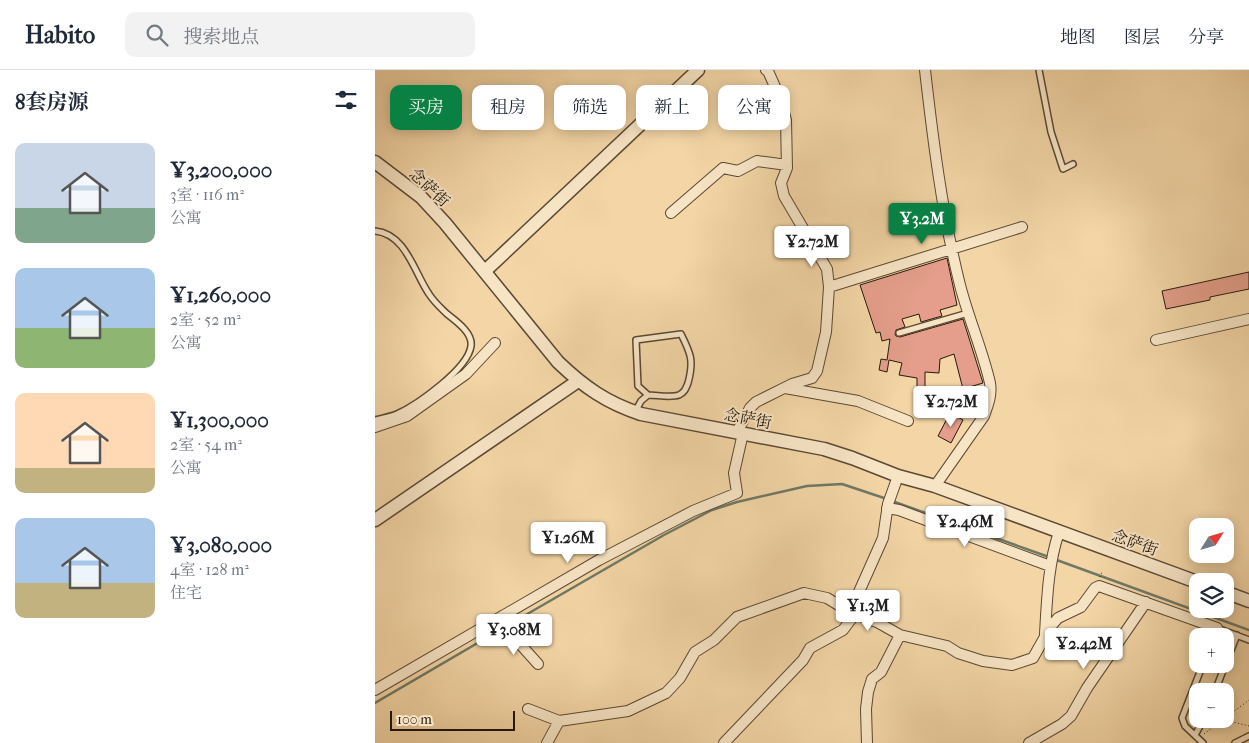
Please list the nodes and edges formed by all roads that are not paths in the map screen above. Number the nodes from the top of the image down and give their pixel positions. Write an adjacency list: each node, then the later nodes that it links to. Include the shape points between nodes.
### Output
1 (698, 70): 12 (street)
2 (766, 70): 7 (street, via 780,98 786,120)
3 (925, 70): 11 (street)
4 (1039, 70): 6 (lane, via 1051,132 1063,169)
5 (375, 162): 12 (street, 念萨街, via 421,197)
6 (1073, 164)
7 (787, 165): 8 (street, via 757,160 738,171 723,168); 13 (street, via 781,183 784,196 827,269)
8 (671, 213)
9 (1022, 227): 11 (street)
10 (375, 231): 23 (lane, via 391,235 399,242 429,295 463,328 471,344 463,364 429,394 396,414)
11 (952, 248): 13 (street); 14 (street)
12 (485, 271): 19 (street, 念萨街, via 558,362)
13 (829, 287): 20 (street, via 826,332 817,370 811,378)
14 (969, 312): 16 (lane); 28 (street, via 990,384 989,403 984,416)
15 (1249, 319): 17 (street)
16 (899, 333)
17 (1156, 340)
18 (495, 343): 25 (street, via 466,374 407,416)
19 (578, 381): 22 (street, 念萨街, via 621,408); 30 (street)
20 (784, 387): 24 (street, via 858,401); 26 (street, via 749,408)
21 (648, 395): 21 (lane, via 638,386 637,340 681,334 692,368 686,390 675,396); 22 (lane)
22 (635, 412): 26 (street, 念萨街)
23 (375, 420)
24 (908, 421)
25 (375, 427)
26 (740, 432): 27 (street, 念萨街, via 823,449); 38 (street, via 734,473 737,493 667,524)
27 (898, 476): 28 (street, 念萨街); 29 (street)
28 (935, 486): 31 (street, 念萨街)
29 (889, 502): 32 (street, via 899,510); 37 (street, via 883,538)
30 (376, 517)
31 (1059, 532): 32 (street); 33 (street, 念萨街)
32 (1050, 564): 43 (street)
33 (1189, 579)
34 (1234, 595): 35 (street)
35 (1249, 601)
36 (1145, 602): 39 (street); 43 (street, via 1097,586 1081,607 1058,618); 57 (street, via 1071,716)
37 (853, 613): 40 (street); 50 (street, via 827,598 804,594 737,617 695,652 680,678 666,693 628,711); 55 (street, via 843,630 810,648 803,660)
38 (502, 616): 45 (street); 48 (street)
39 (1206, 628)
40 (900, 635): 43 (street, via 947,646 983,662 1012,665 1033,658); 56 (street, via 881,672 872,679 868,692)
41 (1234, 635): 42 (lane)
42 (1237, 636): 44 (lane); 47 (lane)
43 (1044, 640)
44 (1249, 640)
45 (538, 664)
46 (1200, 673): 53 (lane, via 1182,718 1183,724)
47 (1218, 683)
48 (375, 690)
49 (528, 709): 50 (street)
50 (559, 721): 54 (street)
51 (1200, 728): 53 (lane)
52 (1249, 736): 59 (lane)
53 (1197, 737): 58 (lane)
54 (547, 743)
55 (724, 743)
56 (867, 743)
57 (1029, 743)
58 (1203, 743)
59 (1235, 743)

